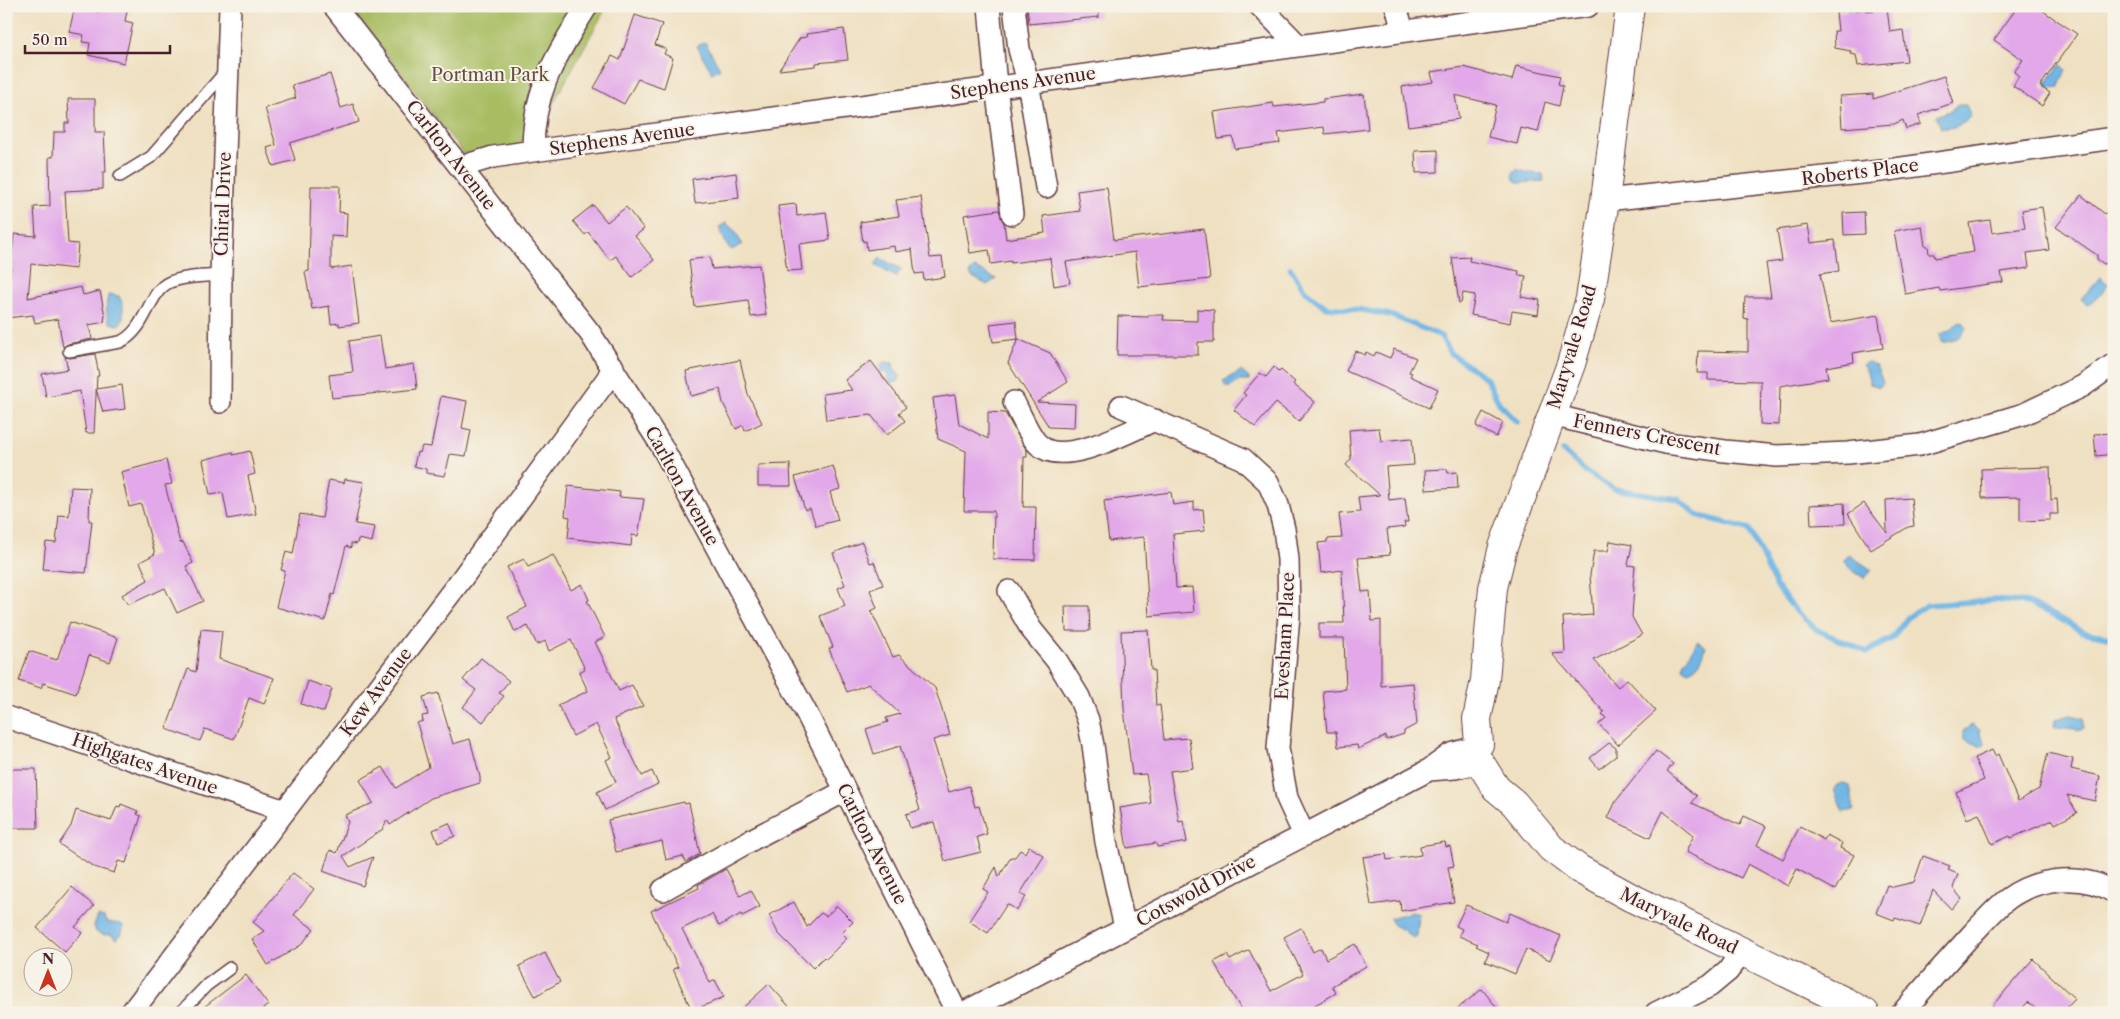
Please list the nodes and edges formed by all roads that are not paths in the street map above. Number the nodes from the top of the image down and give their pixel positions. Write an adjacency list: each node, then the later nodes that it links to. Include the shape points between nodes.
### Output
1 (230, 6): 12 (street, Chiral Drive)
2 (334, 6): 17 (street, Carlton Avenue)
3 (587, 6): 16 (street, via 555,58 538,98)
4 (989, 6): 14 (street)
5 (1014, 6): 13 (street, via 1019,49)
6 (1260, 6): 11 (street)
7 (1396, 6): 10 (street)
8 (1588, 6): 10 (street, Stephens Avenue)
9 (1630, 6): 20 (street, Maryvale Road)
10 (1403, 31): 11 (street, Stephens Avenue)
11 (1298, 45): 13 (street, Stephens Avenue)
12 (228, 69): 18 (lane, via 151,157); 22 (street, Chiral Drive)
13 (1028, 82): 14 (street, Stephens Avenue); 19 (street)
14 (996, 86): 16 (street, Stephens Avenue); 21 (street)
15 (2114, 138): 20 (street, Roberts Place, via 1881,171)
16 (533, 151): 17 (street, Stephens Avenue, via 493,157)
17 (460, 167): 25 (street, Carlton Avenue)
18 (120, 176)
19 (1046, 187)
20 (1606, 200): 29 (street, Maryvale Road, via 1590,298)
21 (1012, 214)
22 (221, 275): 23 (lane, via 169,282 128,338); 26 (street, Chiral Drive)
23 (68, 351)
24 (2114, 364): 29 (street, Fenners Crescent, via 2083,386 2024,414 1920,445 1848,453 1777,456 1725,451 1666,443)
25 (613, 367): 34 (street, Carlton Avenue, via 661,445 807,714); 35 (street, Kew Avenue, via 463,577)
26 (220, 402)
27 (1014, 402): 30 (street, via 1038,445 1059,453 1092,447)
28 (1122, 406): 30 (street, Evesham Place)
29 (1552, 415): 33 (street, Maryvale Road, via 1503,547 1493,588 1485,680 1494,715)
30 (1155, 420): 36 (street, Evesham Place, via 1243,459 1268,482 1278,505 1288,559 1290,615 1278,748 1287,798)
31 (1009, 591): 39 (street, via 1031,629 1057,661 1079,697 1088,720 1106,842)
32 (6, 717): 35 (street, Highgates Avenue)
33 (1483, 753): 36 (street, Cotswold Drive, via 1451,754 1429,770); 40 (street, Maryvale Road, via 1506,776 1514,803 1551,848 1579,870)
34 (845, 791): 37 (street); 44 (street, Carlton Avenue)
35 (285, 811): 42 (street, Kew Avenue)
36 (1304, 835): 39 (street, Cotswold Drive)
37 (663, 890)
38 (2114, 892): 48 (street, via 2089,881 2062,880 2025,889 1998,907)
39 (1125, 928): 45 (street, Cotswold Drive)
40 (1742, 951): 46 (street, via 1728,971 1710,986); 47 (street, Maryvale Road)
41 (230, 968): 43 (lane, via 206,985)
42 (131, 1013)
43 (180, 1013)
44 (957, 1013)
45 (963, 1013)
46 (1656, 1013)
47 (1865, 1013)
48 (1902, 1013)

